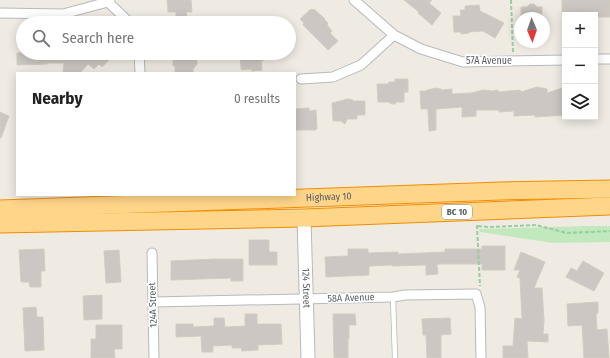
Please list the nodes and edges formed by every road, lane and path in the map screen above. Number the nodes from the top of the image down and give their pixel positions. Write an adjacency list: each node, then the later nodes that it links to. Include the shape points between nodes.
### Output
1 (354, 0): 6 (street)
2 (511, 0): 11 (path)
3 (109, 1): 4 (street, via 62,14); 5 (street)
4 (0, 13)
5 (124, 16)
6 (394, 35): 11 (street, 57A Avenue, via 421,49 463,62); 13 (street, via 361,65 333,77)
7 (598, 59): 8 (street)
8 (610, 59)
9 (139, 60): 12 (street)
10 (562, 60): 11 (street, 57A Avenue)
11 (513, 61)
12 (140, 72)
13 (301, 80)
14 (610, 189): 15 (highway, Highway 10 / BC 10)
15 (501, 192): 17 (highway, Highway 10 / BC 10); 18 (highway, via 486,201 322,206)
16 (610, 206): 18 (highway, Highway 10 / BC 10)
17 (0, 209)
18 (304, 218): 19 (highway, Highway 10 / BC 10); 26 (street, 124 Street)
19 (0, 224)
20 (469, 226): 21 (path)
21 (477, 226): 22 (path, via 536,225 567,233); 24 (path, via 480,288)
22 (610, 231)
23 (152, 253): 27 (street, 124A Street)
24 (476, 294): 25 (street, 58A Avenue); 29 (street)
25 (393, 297): 26 (street, 58A Avenue); 32 (lane)
26 (307, 299): 27 (street, 58A Avenue); 31 (street, 124 Street)
27 (153, 302): 30 (street, 124A Street)
28 (490, 306): 29 (street)
29 (480, 307): 33 (street)
30 (154, 358)
31 (308, 358)
32 (395, 358)
33 (481, 358)

